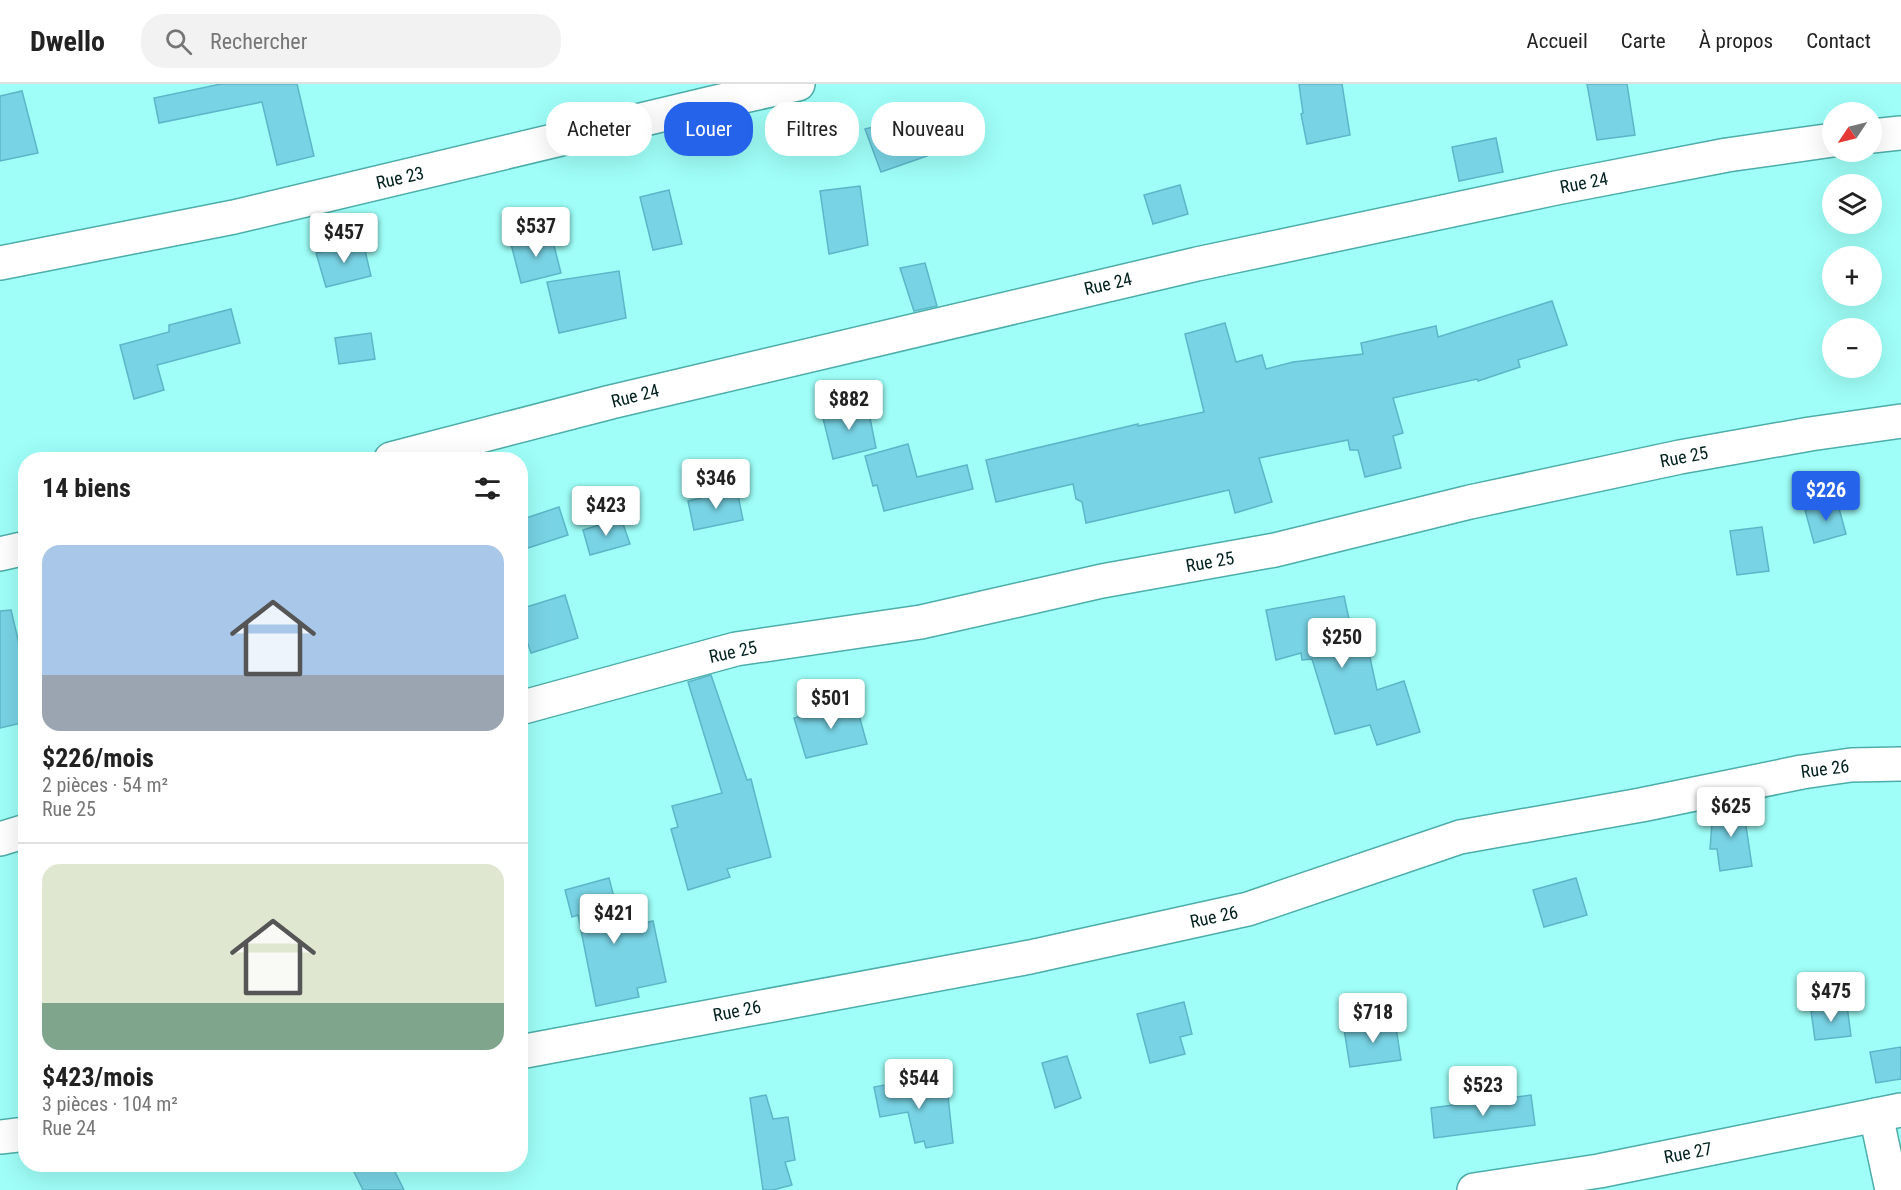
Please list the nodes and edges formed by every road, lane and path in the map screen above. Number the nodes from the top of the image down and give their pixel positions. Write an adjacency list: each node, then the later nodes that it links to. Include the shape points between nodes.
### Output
1 (798, 84): 5 (street, Rue 23, via 245,214)
2 (1901, 133): 3 (street)
3 (1882, 135)
4 (1822, 142): 7 (street, Rue 24, via 1727,155 1567,186 1197,264 611,402)
5 (0, 263)
6 (1901, 421): 10 (street, Rue 25, via 1680,457 1470,502 1275,550 1102,581 921,622 736,649)
7 (417, 452)
8 (18, 550): 9 (street)
9 (0, 554)
10 (528, 706)
11 (1901, 764): 14 (street, Rue 26, via 1851,765 1802,772 1460,837 1248,909 1030,957)
12 (18, 833): 13 (street)
13 (0, 839)
14 (528, 1051)
15 (1888, 1112): 18 (street, Rue 27); 20 (street)
16 (18, 1135): 17 (street)
17 (0, 1137)
18 (1601, 1181): 19 (street, Rue 27)
19 (1474, 1190)
20 (1893, 1190)

